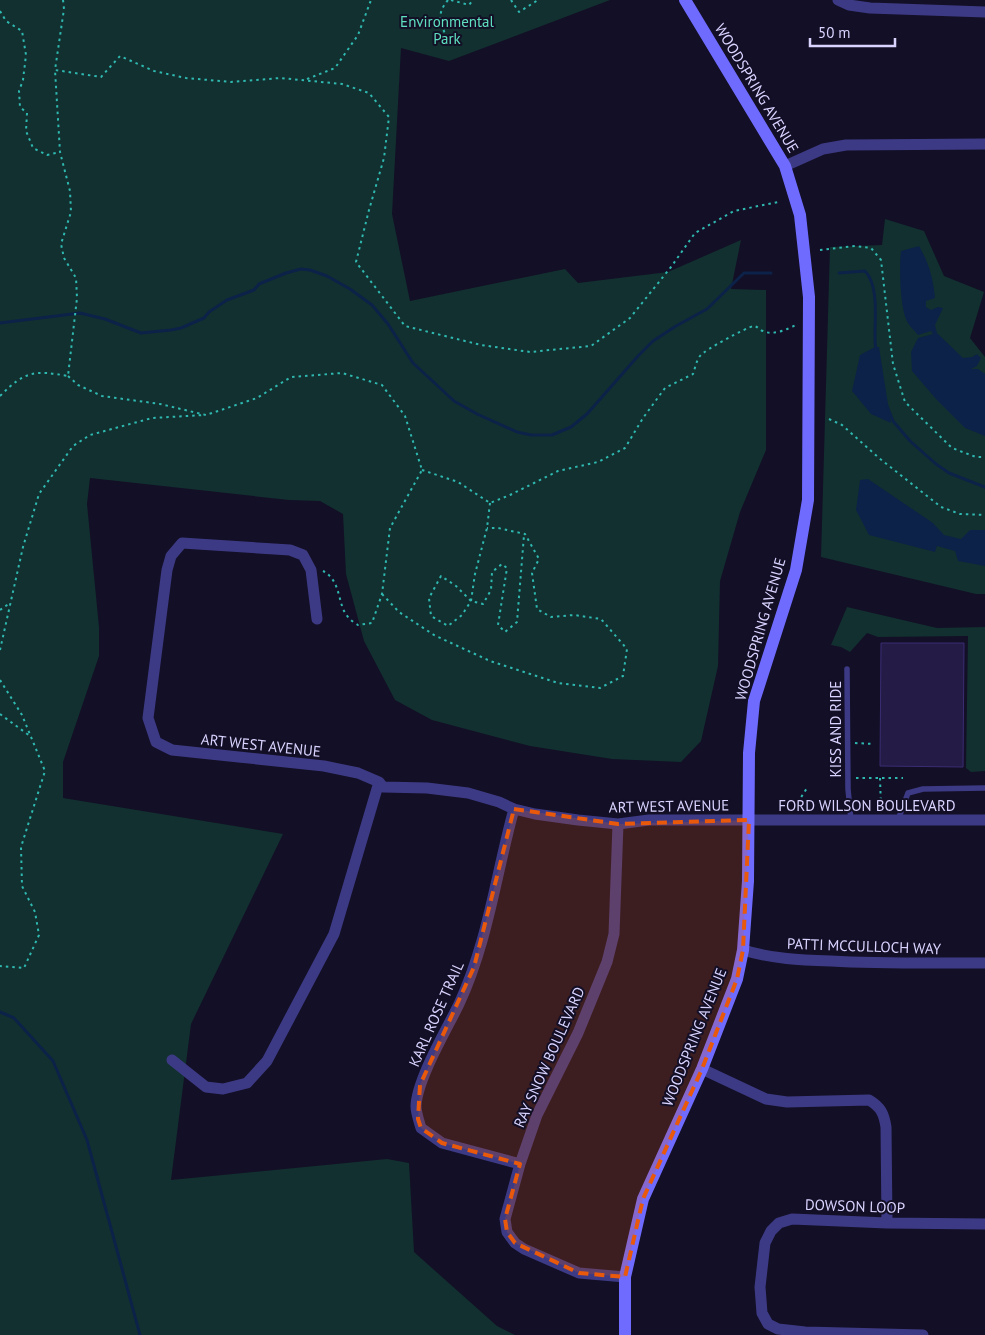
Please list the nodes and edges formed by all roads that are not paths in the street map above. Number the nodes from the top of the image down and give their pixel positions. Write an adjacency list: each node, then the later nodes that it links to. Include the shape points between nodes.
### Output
1 (685, 0): 5 (street, WOODSPRING AVENUE)
2 (838, 0): 3 (street, via 870,8)
3 (985, 12)
4 (985, 144): 5 (street, via 846,146 823,149)
5 (785, 166): 11 (street, WOODSPRING AVENUE, via 800,215 809,297 808,500 796,570 754,702 749,752)
6 (317, 619): 8 (street, ART WEST AVENUE, via 311,570 302,555 290,550 182,542 171,556 167,570 148,718 156,742 172,750 324,766 358,773)
7 (848, 669): 12 (lane, KISS AND RIDE)
8 (379, 782): 10 (street, ART WEST AVENUE, via 383,788 426,788 468,794); 18 (street, via 334,934 267,1061 247,1083 222,1089 206,1087)
9 (985, 788): 13 (lane, via 923,789 908,793)
10 (514, 809): 15 (street, ART WEST AVENUE); 20 (street, KARL ROSE TRAIL, via 474,967 420,1085 416,1105 421,1128 442,1143)
11 (750, 820): 12 (street, FORD WILSON BOULEVARD); 15 (street, ART WEST AVENUE, via 649,820); 16 (street, WOODSPRING AVENUE)
12 (851, 820): 13 (street, FORD WILSON BOULEVARD)
13 (898, 820): 14 (street, FORD WILSON BOULEVARD)
14 (985, 820)
15 (618, 824): 20 (street, RAY SNOW BOULEVARD, via 614,934 607,962 578,1033 537,1115)
16 (743, 950): 17 (street, PATTI MCCULLOCH WAY, via 787,959); 19 (street, WOODSPRING AVENUE, via 737,979)
17 (985, 963)
18 (172, 1060)
19 (702, 1070): 21 (street, via 766,1100 869,1100 876,1104 883,1112 886,1127); 23 (street, WOODSPRING AVENUE, via 643,1199)
20 (520, 1164): 23 (street, RAY SNOW BOULEVARD, via 505,1219 507,1232 515,1243 579,1273)
21 (886, 1223): 22 (street, DOWSON LOOP); 25 (street, DOWSON LOOP, via 792,1219 779,1223 765,1243 760,1287 762,1313 768,1324 778,1330)
22 (985, 1224)
23 (625, 1277): 24 (street, WOODSPRING AVENUE)
24 (624, 1335)
25 (923, 1335)

